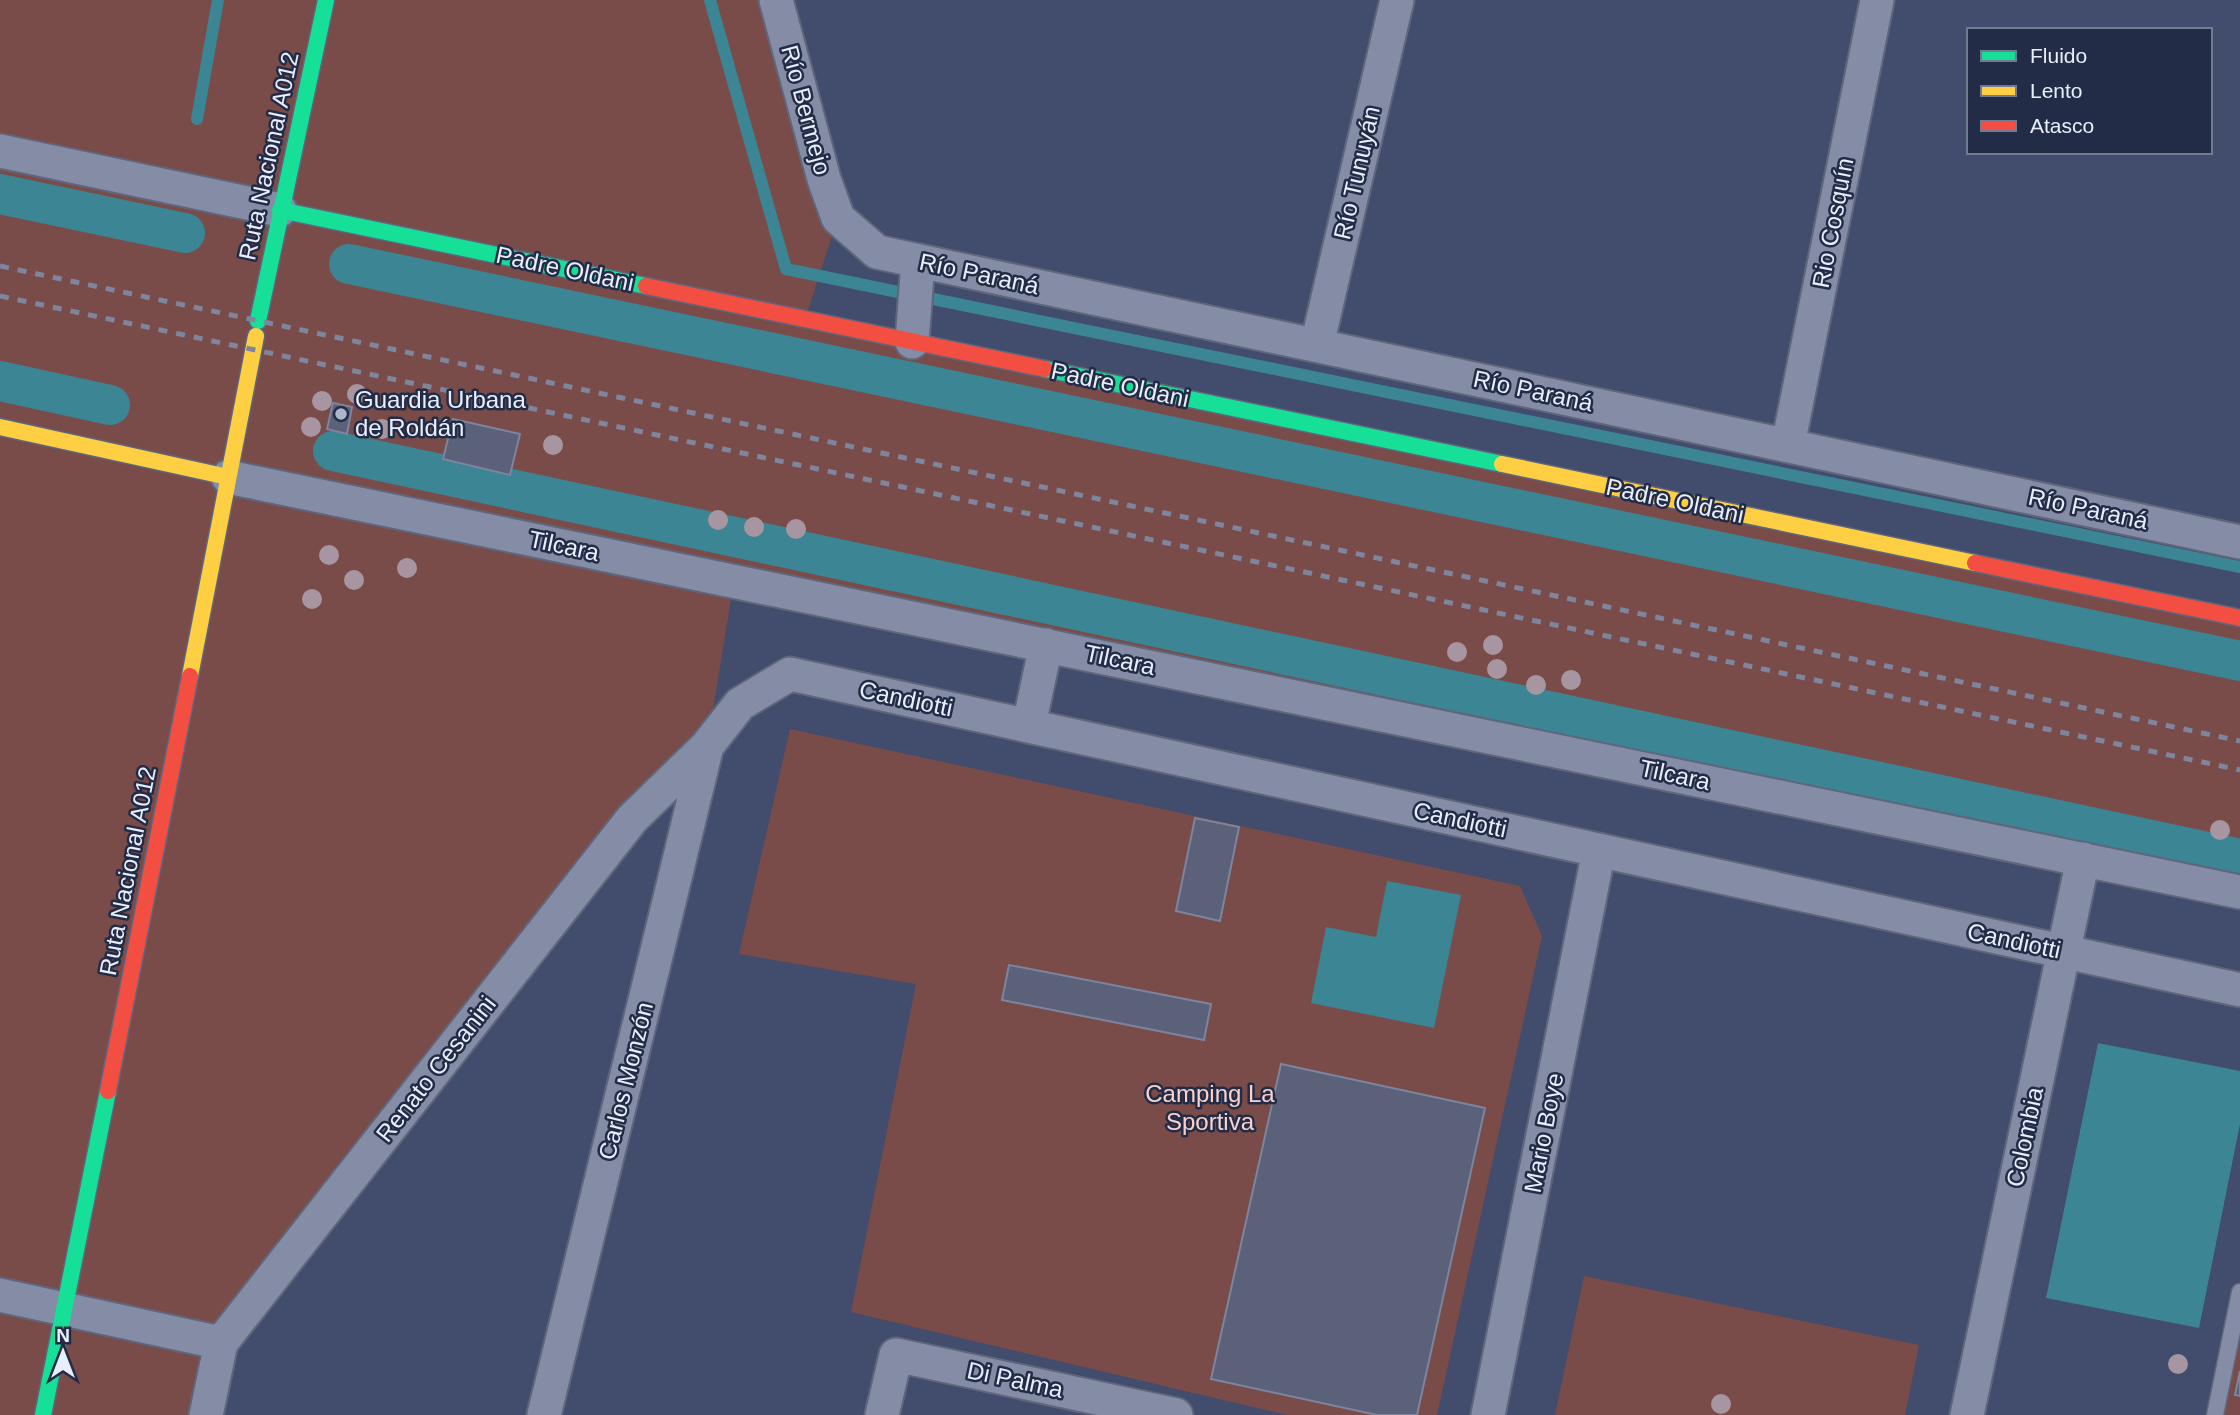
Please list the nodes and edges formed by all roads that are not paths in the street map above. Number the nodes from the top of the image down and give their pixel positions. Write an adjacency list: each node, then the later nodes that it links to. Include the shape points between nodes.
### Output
1 (326, 0): 6 (main road, Ruta Nacional A012)
2 (776, 0): 7 (street, Río Bermejo)
3 (1397, 0): 10 (street, Río Tunuyán)
4 (1877, 0): 12 (street, Rio Cosquín)
5 (0, 151): 6 (street, Padre Oldani)
6 (280, 210): 9 (main road, Padre Oldani); 13 (main road, Ruta Nacional A012)
7 (838, 218): 8 (street, Río Paraná, via 877,252)
8 (918, 261): 9 (street); 10 (street, Río Paraná)
9 (912, 342): 15 (main road, Padre Oldani)
10 (1317, 345): 12 (street, Río Paraná)
11 (0, 428): 13 (main road, Tilcara)
12 (1788, 445): 14 (street, Río Paraná)
13 (228, 477): 16 (street, Tilcara); 26 (main road, Ruta Nacional A012)
14 (2239, 535)
15 (2240, 618)
16 (1046, 645): 17 (street); 20 (street, Tilcara)
17 (1029, 726): 18 (street, Candiotti, via 790,674 740,704); 19 (street, Candiotti)
18 (707, 747): 27 (street, Renato Cesanini, via 632,819); 30 (street, Carlos Monzón)
19 (1599, 850): 22 (street, Candiotti); 33 (street, Mario Boye)
20 (2083, 859): 21 (street, Tilcara); 22 (street, Colombia)
21 (2240, 891)
22 (2064, 951): 23 (street, Candiotti); 34 (street, Colombia)
23 (2240, 990)
24 (2240, 1292): 35 (lane)
25 (0, 1295): 26 (street)
26 (66, 1309): 27 (street); 28 (main road, Ruta Nacional A012)
27 (221, 1343): 29 (street, Renato Cesanini)
28 (43, 1415)
29 (206, 1415)
30 (544, 1415)
31 (882, 1415): 32 (street, Di Palma, via 895,1354)
32 (1176, 1415)
33 (1488, 1415)
34 (1967, 1415)
35 (2215, 1415)

